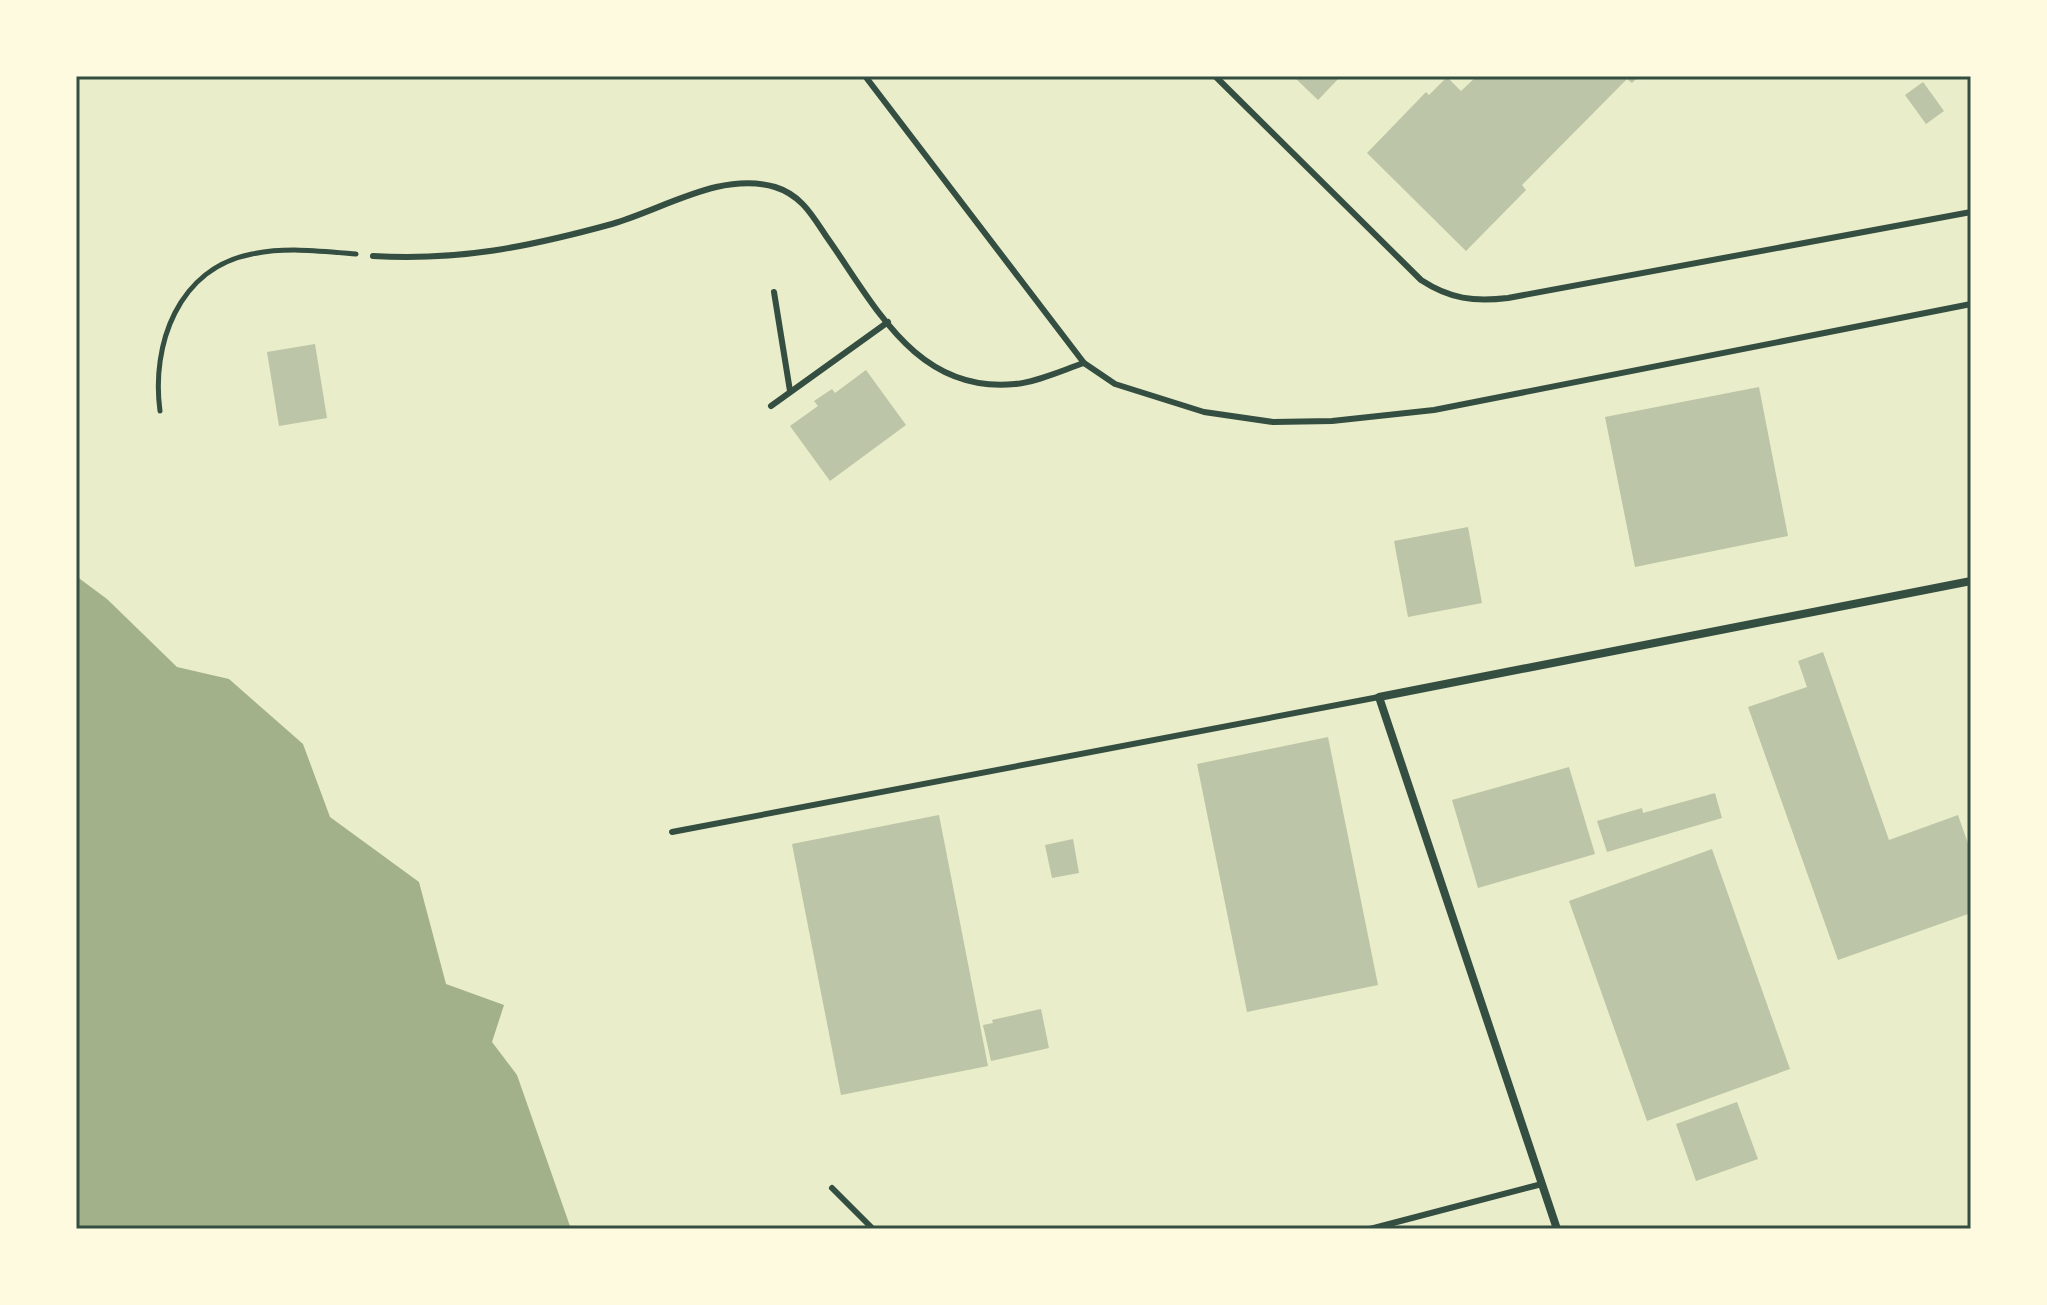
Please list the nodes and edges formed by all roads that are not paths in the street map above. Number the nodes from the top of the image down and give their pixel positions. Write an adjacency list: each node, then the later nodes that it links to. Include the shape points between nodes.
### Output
1 (865, 76): 8 (lane)
2 (1215, 76): 3 (lane, via 1421,280 1466,300 1508,298)
3 (1971, 212)
4 (373, 256): 7 (lane, via 425,259 494,252 612,224 717,186 749,182 800,199)
5 (774, 292): 9 (lane)
6 (1971, 304): 8 (lane, via 1434,410 1332,421 1273,422 1204,412 1115,384)
7 (888, 322): 8 (lane, via 927,365 956,379 1017,384); 9 (lane)
8 (1084, 363)
9 (790, 391): 10 (lane)
10 (771, 406)
11 (1971, 581): 12 (street)
12 (1379, 697): 13 (lane); 14 (street)
13 (672, 832)
14 (1542, 1184): 17 (lane); 18 (street)
15 (832, 1188): 16 (lane)
16 (873, 1229)
17 (1370, 1229)
18 (1557, 1229)

